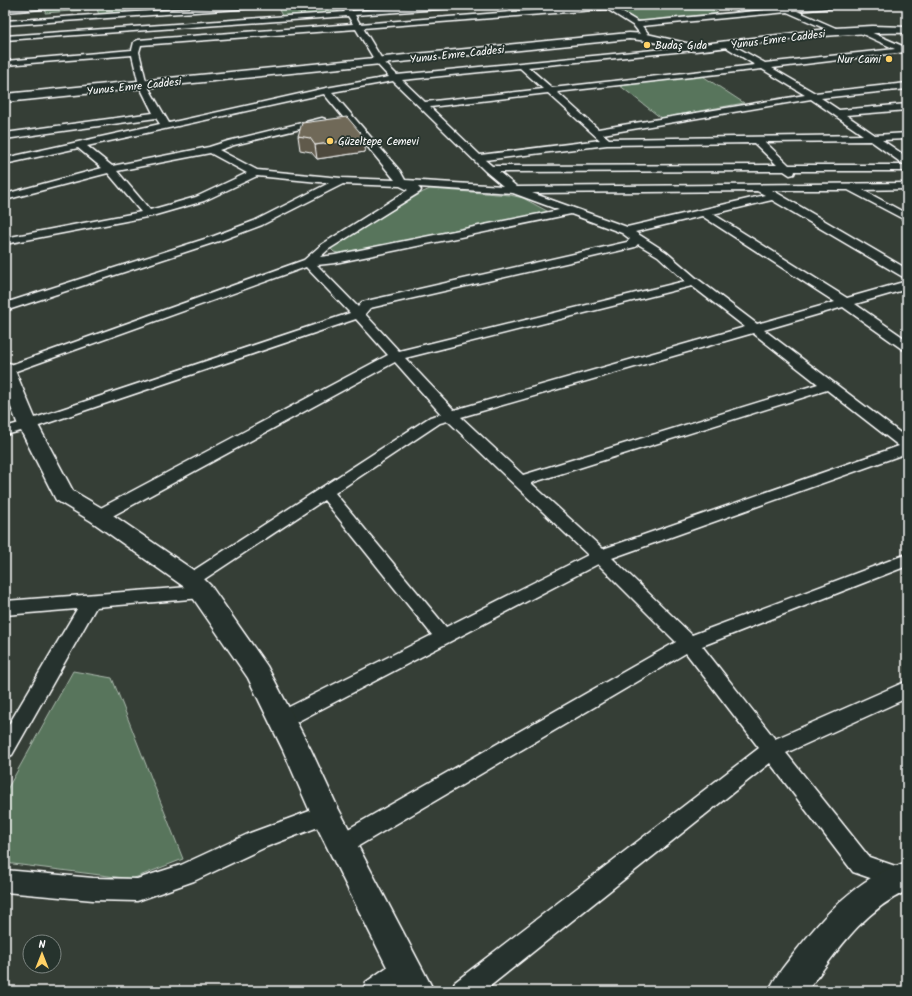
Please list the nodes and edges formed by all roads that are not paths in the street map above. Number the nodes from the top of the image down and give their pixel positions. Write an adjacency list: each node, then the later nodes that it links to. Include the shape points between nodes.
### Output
1 (67, 5): 9 (street)
2 (135, 5): 11 (street)
3 (269, 5): 11 (street)
4 (345, 5): 12 (street)
5 (468, 5): 12 (street)
6 (776, 5): 10 (street)
7 (841, 5): 10 (street)
8 (607, 6): 14 (street); 15 (street)
9 (5, 10)
10 (788, 10): 14 (street); 19 (street)
11 (134, 14): 13 (street); 16 (street)
12 (350, 14): 15 (street); 16 (street)
13 (5, 23)
14 (638, 24): 20 (street)
15 (358, 27): 22 (street); 27 (street)
16 (137, 29): 21 (street); 22 (street)
17 (861, 30): 18 (street, Yunus Emre Caddesi); 19 (street, Yunus Emre Caddesi); 25 (street)
18 (907, 30)
19 (836, 31): 23 (street, Yunus Emre Caddesi)
20 (647, 36): 24 (street, Yunus Emre Caddesi, via 666,43); 27 (street, Yunus Emre Caddesi)
21 (5, 38)
22 (138, 43): 26 (street)
23 (729, 45): 24 (street, Yunus Emre Caddesi); 30 (street)
24 (695, 48): 29 (street)
25 (906, 51): 30 (street)
26 (135, 52): 28 (street); 32 (street)
27 (380, 62): 31 (street); 32 (street, Yunus Emre Caddesi)
28 (5, 63)
29 (522, 65): 31 (street); 35 (street)
30 (764, 66): 35 (street); 36 (street)
31 (395, 78): 34 (street); 38 (street)
32 (143, 85): 37 (street, Yunus Emre Caddesi); 41 (street)
33 (907, 86): 36 (street)
34 (326, 91): 42 (street); 43 (street)
35 (550, 91): 38 (street); 44 (street)
36 (813, 96): 40 (street); 44 (street)
37 (5, 98)
38 (423, 105): 52 (street)
39 (907, 107): 40 (street)
40 (837, 113): 47 (street)
41 (160, 115): 43 (street); 45 (street)
42 (339, 117): 51 (street); 61 (street, via 396,173)
43 (168, 126): 50 (street)
44 (596, 132): 49 (street)
45 (5, 136)
46 (907, 136): 47 (street)
47 (873, 138): 48 (street); 54 (street)
48 (757, 140): 49 (street); 55 (street)
49 (607, 142): 52 (street)
50 (80, 145): 53 (street); 57 (street)
51 (211, 150): 57 (street); 59 (street)
52 (478, 158): 58 (street)
53 (5, 161)
54 (907, 162)
55 (786, 168): 56 (street); 58 (street); 63 (street)
56 (907, 168)
57 (110, 169): 68 (street); 71 (street)
58 (489, 169): 66 (street)
59 (255, 173): 60 (street); 71 (street, via 200,200)
60 (341, 181): 61 (street); 81 (street, via 258,222 218,238)
61 (402, 183): 66 (street); 76 (street, via 416,190 324,246)
62 (907, 186): 64 (street)
63 (806, 187): 64 (street); 65 (street)
64 (850, 187): 72 (street)
65 (760, 188): 66 (street); 67 (street)
66 (514, 190): 69 (street)
67 (774, 196): 70 (street); 77 (street)
68 (5, 197)
69 (574, 211): 73 (street); 76 (street, via 335,259)
70 (704, 213): 73 (street); 80 (street)
71 (148, 214): 75 (street)
72 (907, 218)
73 (626, 230): 74 (street)
74 (637, 238): 78 (street, via 662,254); 82 (street, via 631,245 366,305)
75 (5, 241)
76 (308, 262): 82 (street); 86 (street)
77 (907, 274)
78 (694, 282): 83 (street); 85 (street)
79 (907, 285): 80 (street)
80 (844, 302): 83 (street); 84 (street)
81 (5, 307)
82 (358, 314): 85 (street); 89 (street)
83 (754, 329): 87 (street); 88 (street)
84 (907, 346)
85 (396, 356): 88 (street); 94 (street)
86 (6, 370): 89 (street)
87 (830, 385): 90 (street); 92 (street)
88 (451, 416): 92 (street); 93 (street, via 435,420)
89 (17, 428): 94 (street, via 64,495)
90 (907, 445)
91 (907, 448): 95 (street)
92 (520, 481): 95 (street)
93 (326, 492): 97 (street); 100 (street)
94 (100, 516): 97 (street)
95 (600, 556): 100 (street); 101 (street)
96 (907, 560): 101 (street)
97 (197, 586): 98 (street); 103 (street, via 258,673)
98 (90, 601): 99 (street); 104 (street)
99 (5, 608)
100 (444, 637): 103 (street)
101 (689, 643): 105 (street); 107 (street)
102 (907, 689): 105 (street)
103 (282, 720): 106 (street)
104 (5, 749)
105 (772, 750): 108 (street, via 861,865); 112 (street)
106 (326, 814): 107 (street); 109 (street, via 258,840 186,874 136,890)
107 (342, 844): 110 (street)
108 (905, 879): 113 (street, via 877,891 854,910)
109 (5, 881)
110 (411, 980): 111 (street)
111 (375, 991)
112 (464, 991)
113 (786, 991)

